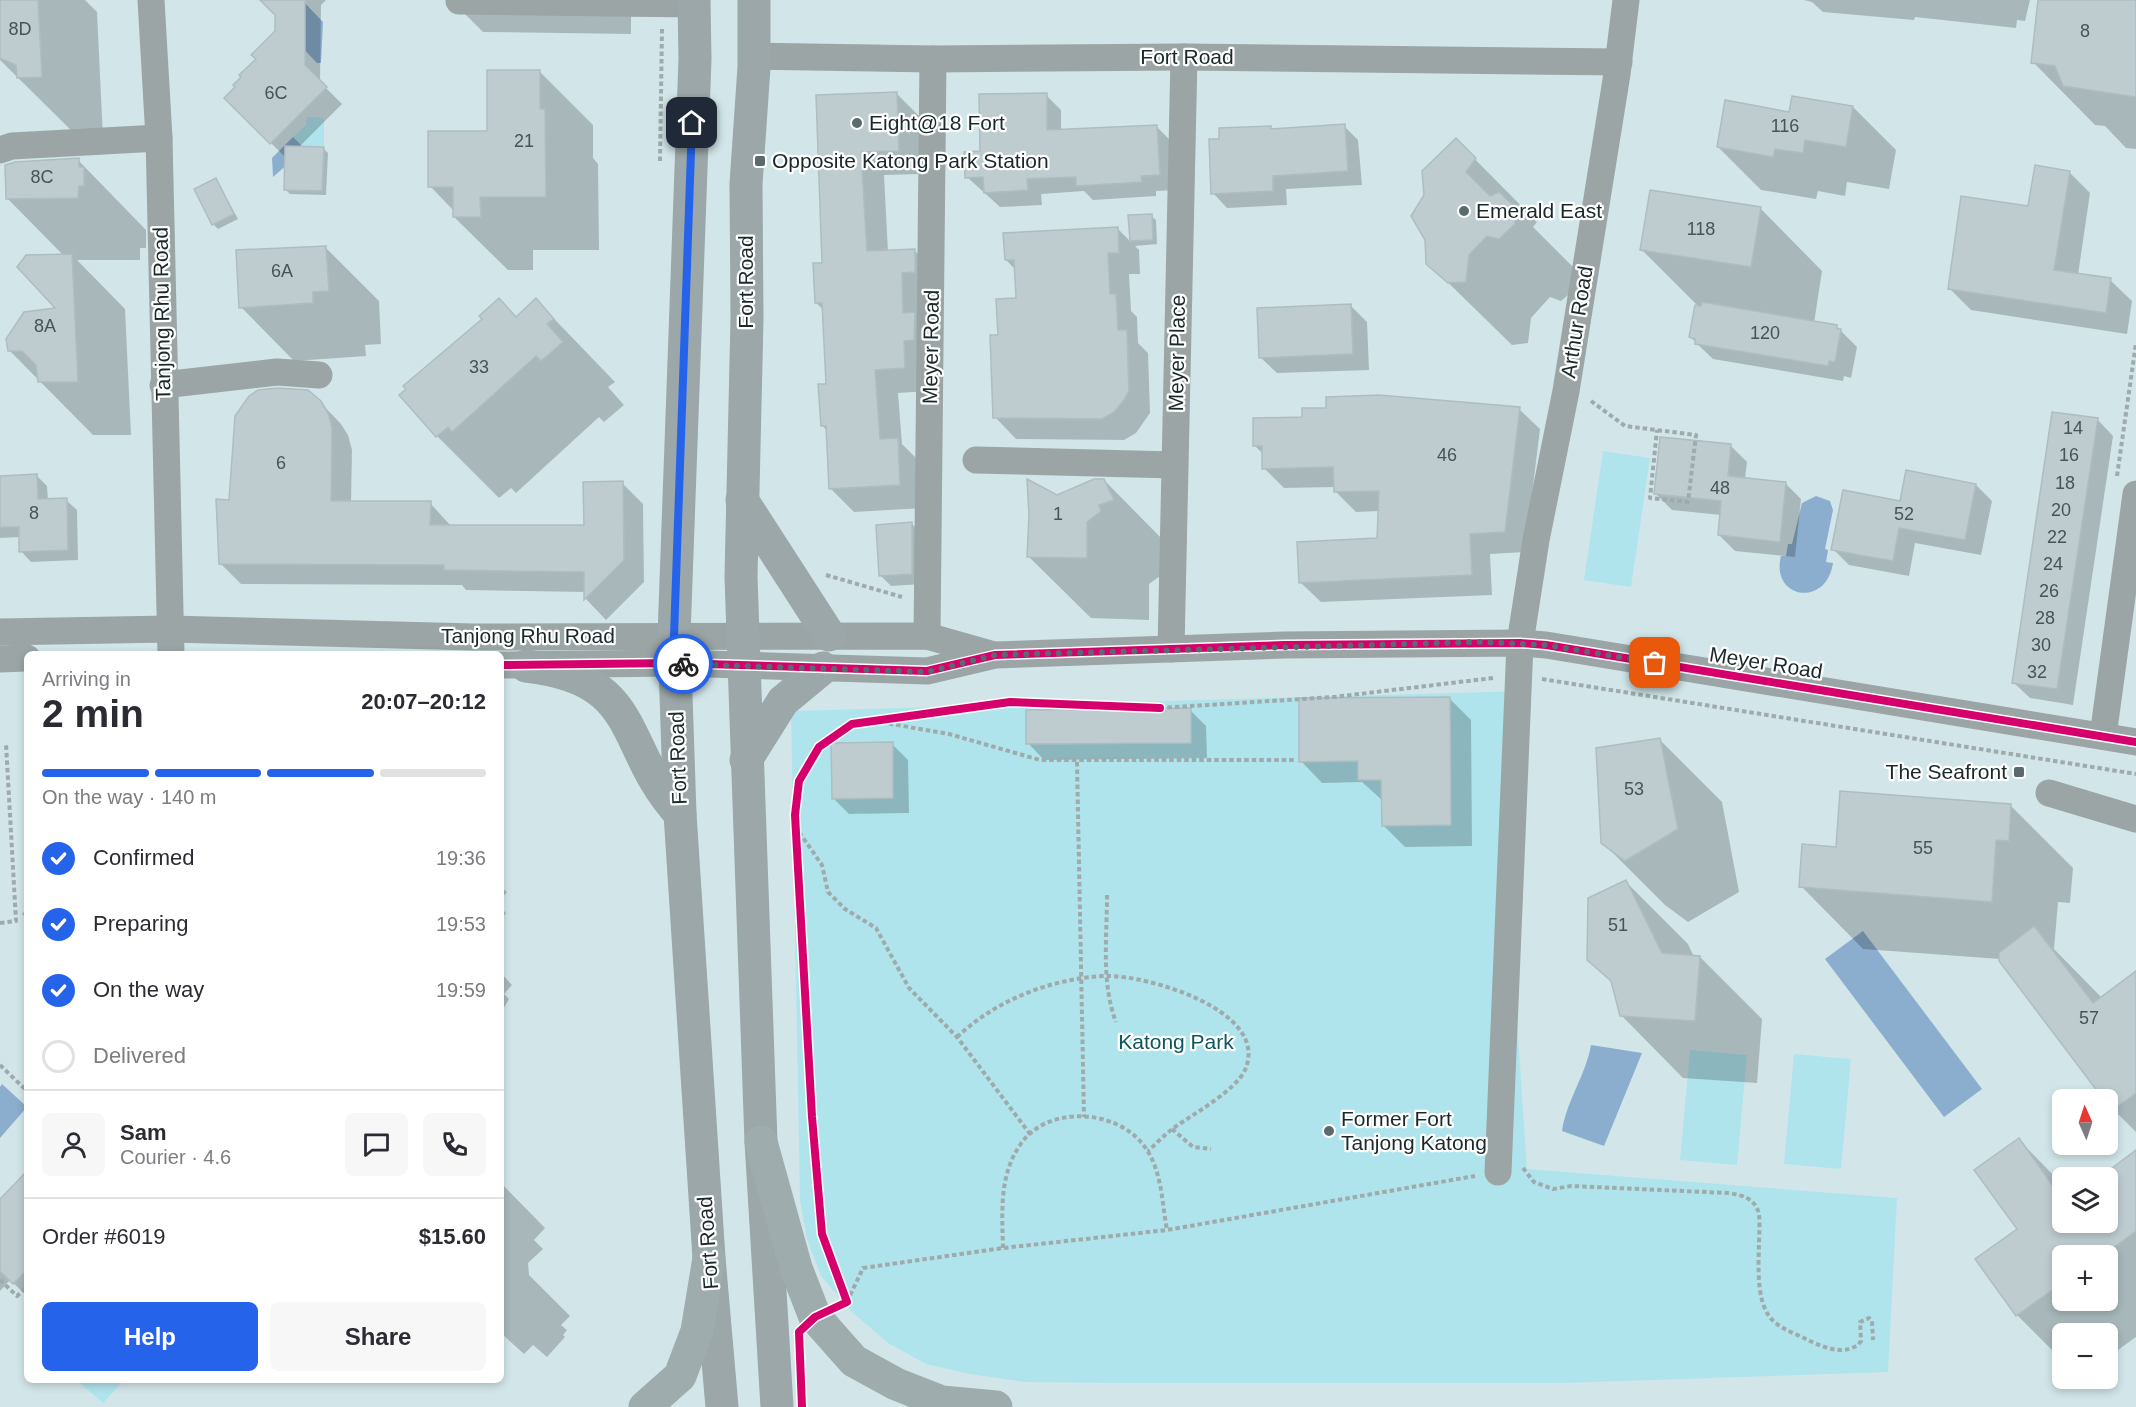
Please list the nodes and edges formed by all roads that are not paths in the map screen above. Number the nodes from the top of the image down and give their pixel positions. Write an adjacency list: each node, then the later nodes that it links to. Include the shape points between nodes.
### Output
1 (151, 0): 11 (street, Tanjong Rhu Road)
2 (754, 0): 7 (main road, Fort Road)
3 (1626, 0): 10 (street, Arthur Road)
4 (459, 2): 5 (street)
5 (589, 2): 6 (street)
6 (684, 3): 24 (main road, Fort Road, via 695,59)
7 (754, 56): 9 (street, Fort Road); 18 (main road, Fort Road, via 746,184)
8 (1184, 57): 9 (street, Fort Road); 10 (street, Fort Road); 16 (street, Meyer Place)
9 (933, 59): 21 (street, Meyer Road)
10 (1619, 62): 23 (street, Arthur Road, via 1566,391)
11 (159, 138): 12 (street, via 12,146); 14 (street, Tanjong Rhu Road)
12 (0, 150)
13 (320, 375): 14 (street, via 277,372)
14 (163, 385): 22 (street, Tanjong Rhu Road)
15 (976, 460): 16 (street)
16 (1174, 465): 25 (street, Meyer Place)
17 (2136, 494): 32 (street)
18 (742, 500): 20 (main road); 26 (main road, Fort Road)
19 (0, 632): 22 (street, Tanjong Rhu Road)
20 (829, 635): 21 (street, Meyer Road); 26 (street, Meyer Road)
21 (927, 636): 27 (street, Meyer Road)
22 (171, 641): 24 (street, Tanjong Rhu Road, via 473,637)
23 (1520, 643): 25 (street, Meyer Road); 32 (street, Meyer Road); 39 (street, Arthur Road)
24 (674, 649): 26 (street, Tanjong Rhu Road); 30 (street, Tanjong Rhu Road); 36 (main road, Fort Road)
25 (1171, 649): 27 (street, Meyer Road)
26 (742, 650): 31 (street, Meyer Road); 34 (main road, Fort Road)
27 (995, 655): 31 (street, Meyer Road, via 927,672)
28 (24, 658): 29 (street)
29 (0, 659)
30 (514, 665): 36 (main road, via 552,668 610,698 624,715 654,781)
31 (823, 668): 34 (main road, via 783,700)
32 (2103, 736): 33 (street, Meyer Road)
33 (2136, 742)
34 (746, 760): 38 (main road, Fort Road)
35 (2049, 794): 37 (street)
36 (680, 814): 40 (main road, Fort Road)
37 (2136, 819)
38 (761, 1142): 43 (main road, Fort Road); 44 (highway, via 796,1268 815,1317 854,1361 896,1384 942,1402)
39 (1498, 1172)
40 (709, 1258): 41 (highway, via 697,1331 680,1377); 42 (main road, Fort Road)
41 (645, 1407)
42 (722, 1407)
43 (777, 1407)
44 (996, 1407)

